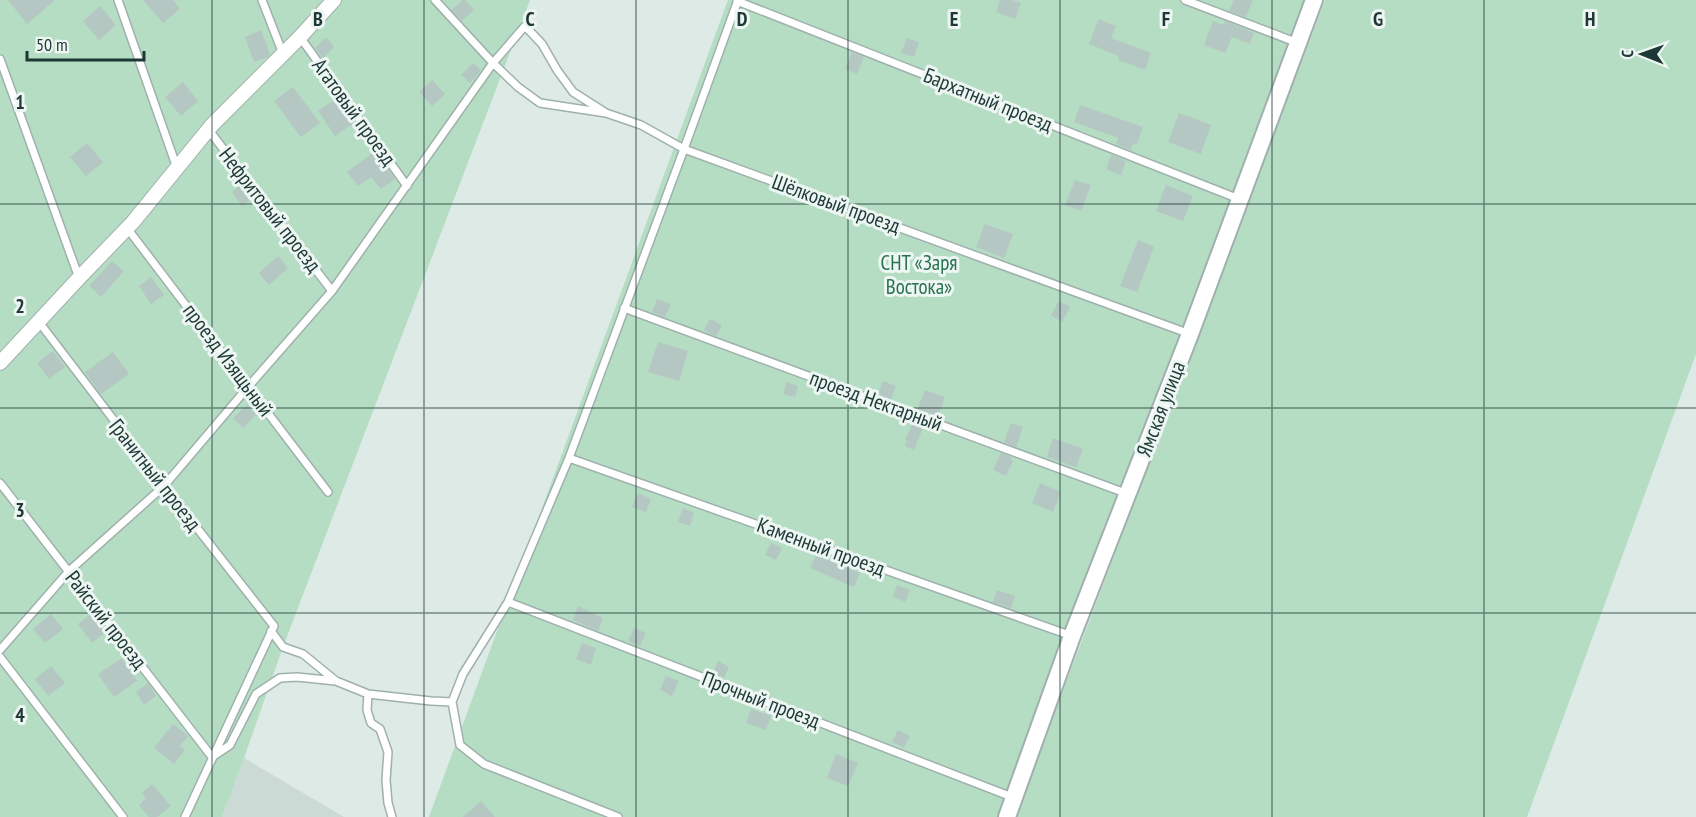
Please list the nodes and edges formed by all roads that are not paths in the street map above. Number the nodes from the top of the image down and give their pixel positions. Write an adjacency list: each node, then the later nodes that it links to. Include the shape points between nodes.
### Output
1 (118, 0): 16 (lane)
2 (262, 0): 10 (lane, Агатовый проезд)
3 (334, 0): 8 (street)
4 (435, 0): 12 (lane)
5 (1185, 0): 9 (lane)
6 (1314, 0): 9 (street, Ямская улица)
7 (737, 1): 15 (lane); 18 (lane, Бархатный проезд)
8 (300, 38): 10 (street); 17 (lane, Агатовый проезд)
9 (1298, 43): 18 (street, Ямская улица)
10 (283, 54): 14 (street)
11 (0, 59): 20 (lane)
12 (493, 63): 13 (lane, via 540,103); 13 (lane, via 525,26 542,44 573,92); 17 (lane)
13 (606, 113): 15 (lane, Шёлковый проезд, via 641,125)
14 (208, 129): 16 (street); 21 (lane, Нефритовый проезд)
15 (684, 149): 22 (lane); 24 (lane, Шёлковый проезд)
16 (177, 169): 19 (street)
17 (407, 186): 21 (lane)
18 (1239, 199): 24 (street, Ямская улица)
19 (127, 228): 20 (street); 26 (lane, проезд Изящьный)
20 (79, 278): 23 (street)
21 (333, 291): 26 (lane)
22 (624, 309): 27 (lane); 31 (lane, проезд Нектарный)
23 (39, 322): 25 (street); 29 (lane, Гранитный проезд)
24 (1190, 334): 31 (street, Ямская улица)
25 (0, 363)
26 (248, 387): 29 (lane); 30 (lane, проезд Изящьный)
27 (569, 458): 33 (lane); 35 (lane, Каменный проезд)
28 (0, 483): 32 (lane, Райский проезд)
29 (164, 486): 32 (lane); 34 (lane, Гранитный проезд)
30 (328, 492)
31 (1128, 494): 35 (street, Ямская улица)
32 (69, 571): 36 (lane); 41 (lane, Райский проезд)
33 (508, 602): 40 (lane, via 464,674); 42 (lane, Прочный проезд)
34 (273, 628): 38 (lane, Гранитный проезд, via 283,647 303,654); 41 (lane)
35 (1072, 636): 42 (street, Ямская улица)
36 (0, 650)
37 (0, 657): 43 (lane)
38 (336, 681): 39 (lane); 41 (lane, via 280,678 256,694 230,745)
39 (368, 694): 40 (lane); 45 (lane, via 371,723 380,729 388,752 386,780)
40 (452, 702): 46 (lane, via 460,745 484,764)
41 (212, 757): 44 (lane)
42 (1014, 798): 47 (street, Ямская улица)
43 (123, 817)
44 (185, 817)
45 (393, 817)
46 (618, 817)
47 (1007, 817)

